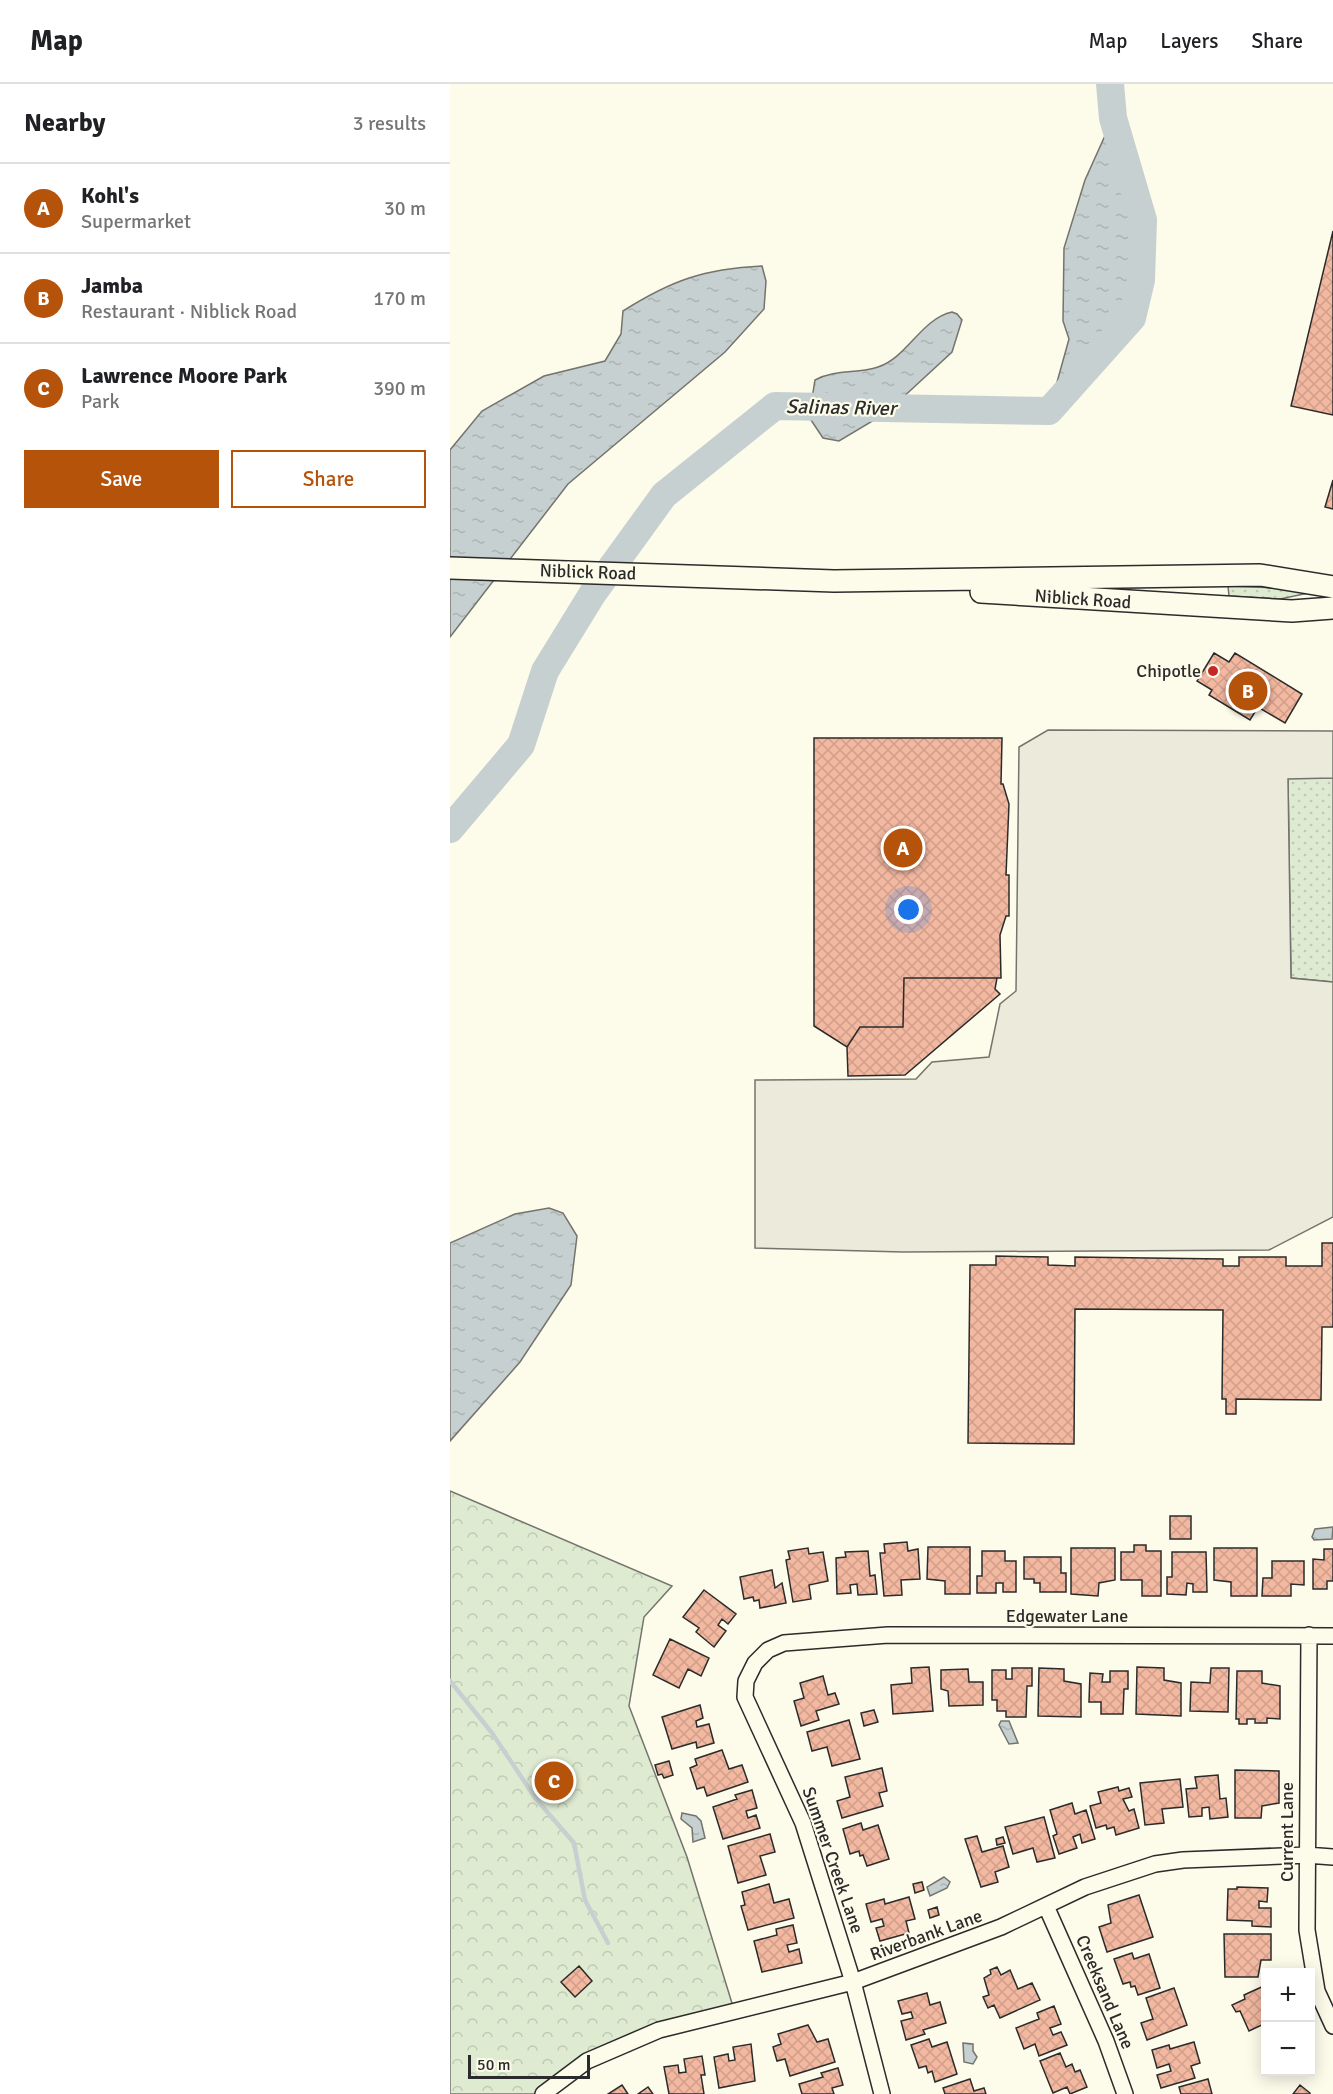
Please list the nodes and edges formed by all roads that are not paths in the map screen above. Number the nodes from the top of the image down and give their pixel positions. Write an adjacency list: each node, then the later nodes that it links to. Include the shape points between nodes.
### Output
1 (450, 568): 2 (main road, Niblick Road)
2 (834, 580): 3 (main road, Niblick Road, via 1260,575); 4 (main road, Niblick Road, via 1129,602 1292,611)
3 (1333, 587)
4 (1333, 608)
5 (1309, 1635): 6 (street, Edgewater Lane); 7 (street, Edgewater Lane, via 888,1635); 8 (street, Current Lane)
6 (1333, 1636)
7 (802, 1642): 11 (street, Summer Creek Lane, via 784,1643 768,1650 746,1680 745,1697 803,1823)
8 (1306, 1855): 9 (street, Riverbank Lane); 10 (street, Riverbank Lane, via 1155,1864 1084,1887); 12 (street, Current Lane, via 1309,1953 1317,1991)
9 (1333, 1857)
10 (1046, 1906): 11 (street, Riverbank Lane, via 1001,1928); 15 (street, Creeksand Lane, via 1106,2041)
11 (853, 1982): 13 (street, Riverbank Lane, via 659,2030 587,2061); 14 (street, Summer Creek Lane)
12 (1333, 2025)
13 (543, 2094)
14 (882, 2094)
15 (1125, 2094)

